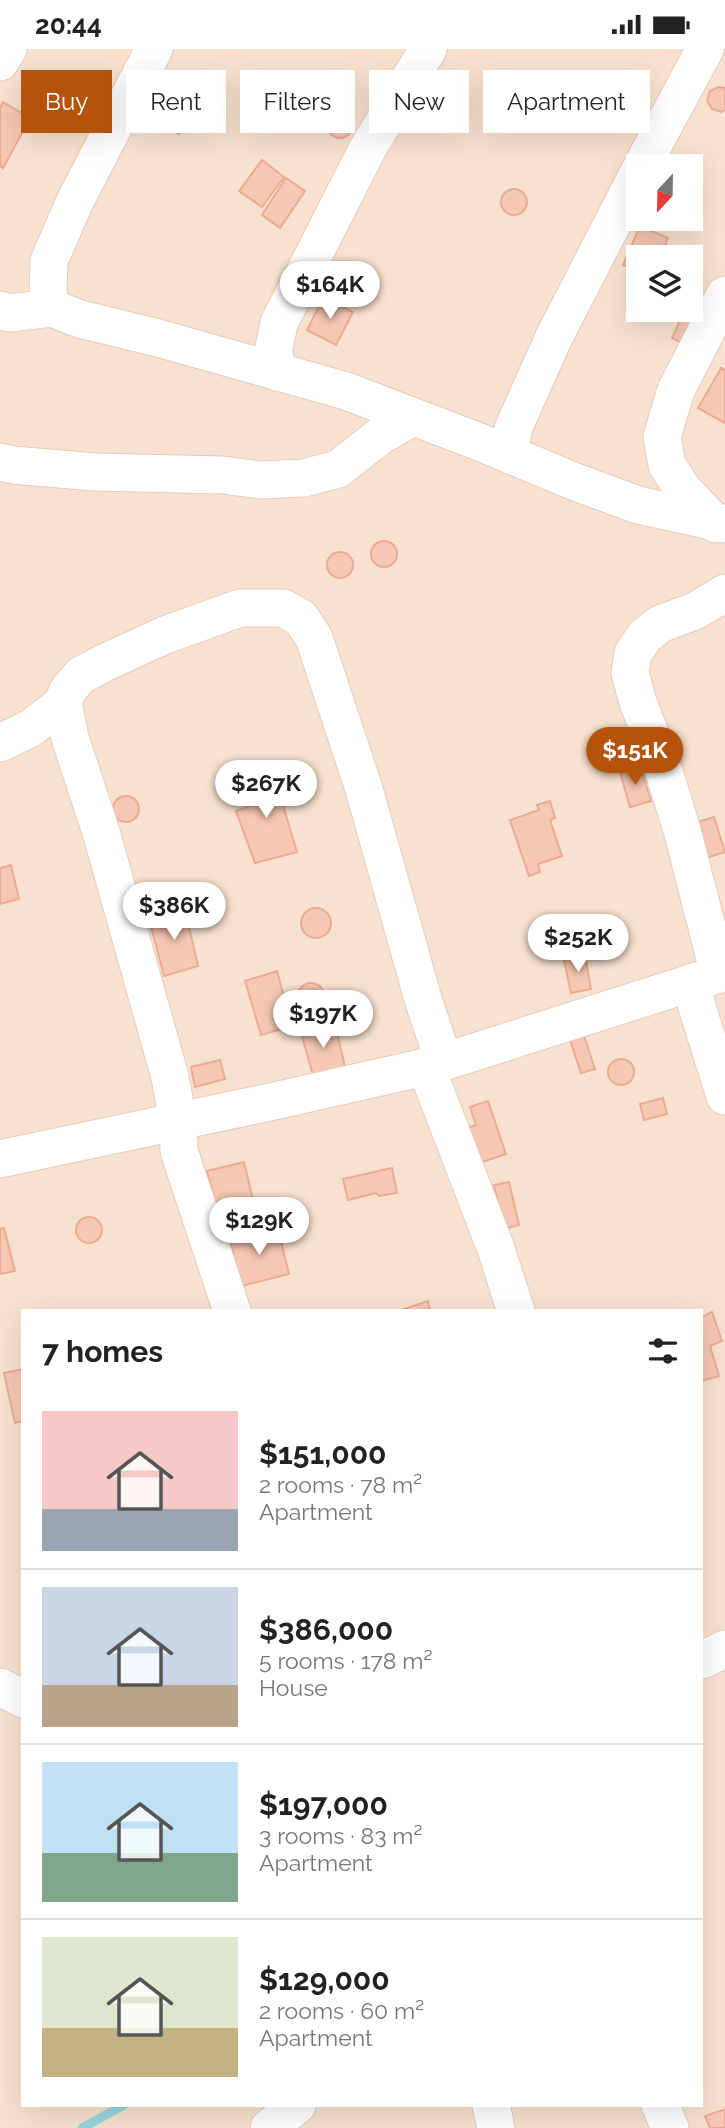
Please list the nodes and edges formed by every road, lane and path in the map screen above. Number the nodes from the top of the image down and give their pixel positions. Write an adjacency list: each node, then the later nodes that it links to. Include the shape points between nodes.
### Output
1 (8, 49): 5 (street)
2 (154, 49): 9 (street, via 49,261)
3 (428, 49): 11 (street, via 362,158 279,323 272,353)
4 (705, 49): 6 (street)
5 (0, 62)
6 (648, 154)
7 (626, 197): 13 (street, via 519,413)
8 (725, 295): 15 (street, via 676,390 662,437 667,465 682,490)
9 (52, 309): 10 (street); 11 (street)
10 (0, 310)
11 (280, 373): 12 (street)
12 (414, 417): 13 (street); 14 (street, via 338,468 304,478 95,472)
13 (510, 455): 15 (street, via 638,505)
14 (0, 463)
15 (721, 525)
16 (725, 593): 19 (street, via 645,636 633,653 630,673 682,829)
17 (63, 703): 18 (street, via 31,728); 20 (street, via 81,675 165,635 240,608 283,608 301,618 314,638 364,789 423,999); 22 (street, via 166,1063)
18 (0, 743)
19 (712, 976): 20 (street); 21 (street, via 697,1007)
20 (435, 1064): 22 (street); 25 (street)
21 (725, 1096)
22 (178, 1121): 23 (street); 24 (street, via 179,1151)
23 (0, 1159)
24 (231, 1309)
25 (515, 1309)
26 (725, 1649): 27 (street)
27 (703, 1660)
28 (0, 1687): 29 (street)
29 (21, 1698)
30 (295, 2107): 33 (street)
31 (491, 2107): 34 (street)
32 (661, 2107): 35 (street)
33 (269, 2128)
34 (496, 2128)
35 (670, 2128)

